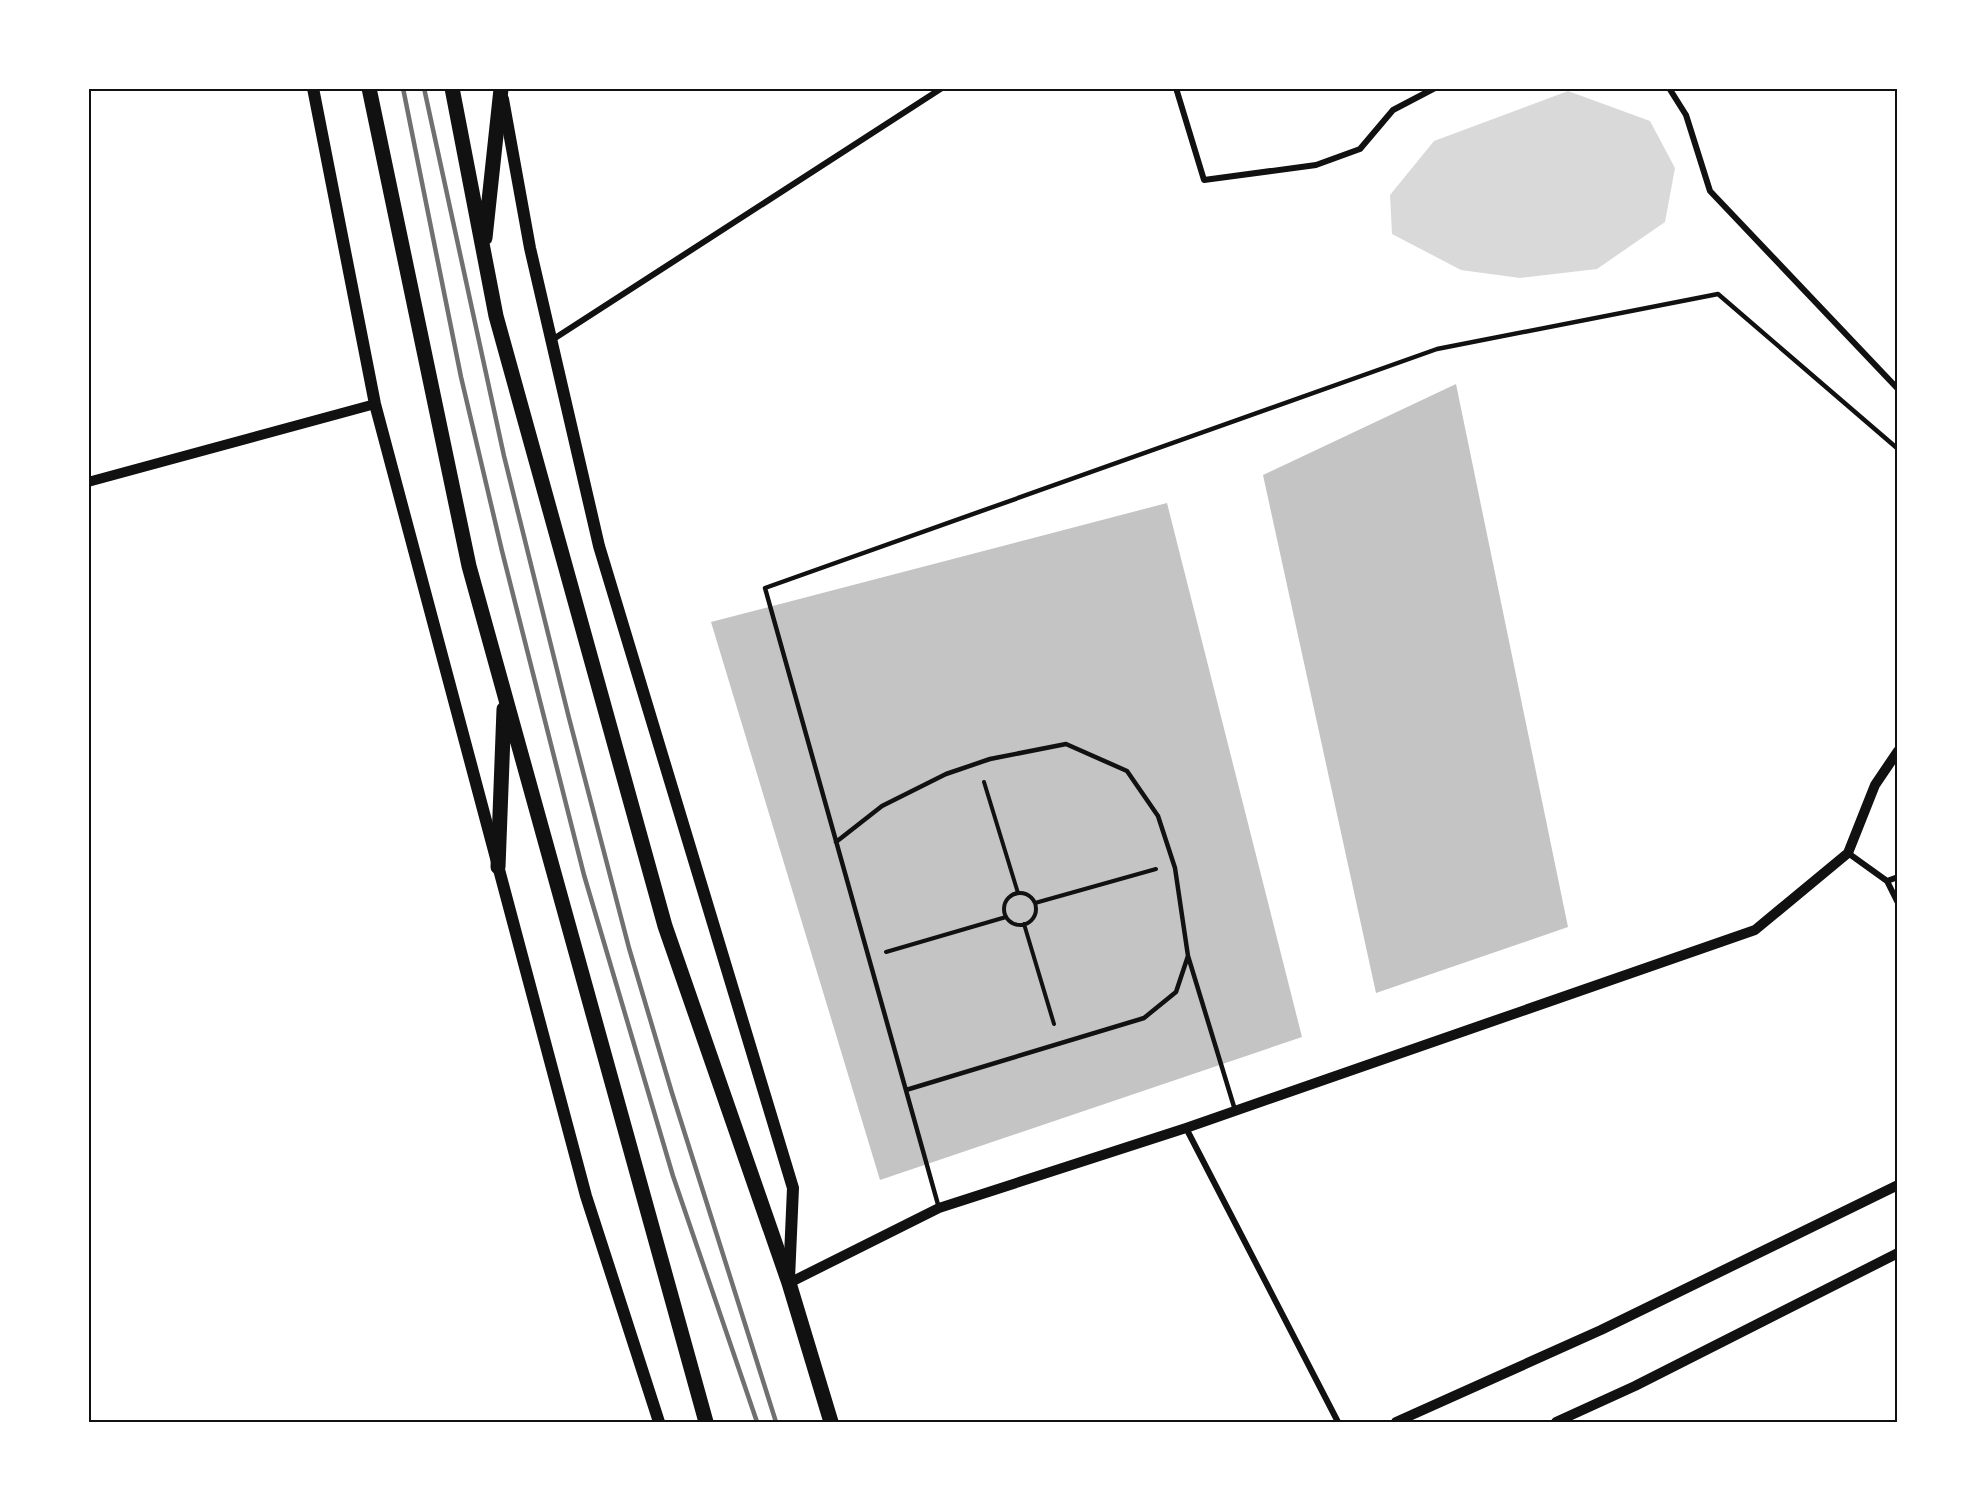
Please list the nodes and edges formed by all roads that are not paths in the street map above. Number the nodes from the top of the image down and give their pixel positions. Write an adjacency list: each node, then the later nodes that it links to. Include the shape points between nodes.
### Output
1 (313, 88): 12 (main road)
2 (369, 88): 15 (main road, via 469,566)
3 (452, 88): 9 (main road)
4 (942, 88): 10 (street)
5 (1176, 88): 6 (street, via 1204,180 1316,165 1360,149 1393,110)
6 (1435, 88)
7 (1669, 88): 11 (street, via 1686,115 1710,191)
8 (501, 89): 9 (main road); 10 (main road)
9 (483, 256): 30 (main road, via 496,316 665,926)
10 (551, 341): 30 (main road, via 599,546 793,1188)
11 (1898, 389)
12 (375, 404): 14 (street); 19 (main road)
13 (1898, 449): 17 (lane, via 1719,294 1437,349 765,588)
14 (88, 482)
15 (504, 694): 19 (main road); 32 (main road)
16 (1898, 751): 18 (street, via 1875,785)
17 (836, 842): 23 (lane, via 882,806 946,774 1066,744 1127,771 1158,816 1175,868); 24 (lane)
18 (1848, 853): 21 (street); 25 (street, via 1755,930)
19 (498, 867): 31 (main road, via 586,1196)
20 (1898, 877): 21 (street)
21 (1887, 881): 22 (street)
22 (1898, 903)
23 (1188, 956): 24 (lane, via 1176,992 1144,1018); 25 (lane)
24 (906, 1089): 28 (lane)
25 (1235, 1110): 26 (street)
26 (1186, 1128): 28 (street); 34 (street)
27 (1898, 1185): 35 (street, via 1601,1330)
28 (939, 1208): 30 (street)
29 (1898, 1254): 36 (street)
30 (789, 1283): 33 (main road)
31 (659, 1422)
32 (706, 1422)
33 (831, 1422)
34 (1338, 1422)
35 (1396, 1422)
36 (1556, 1422)

